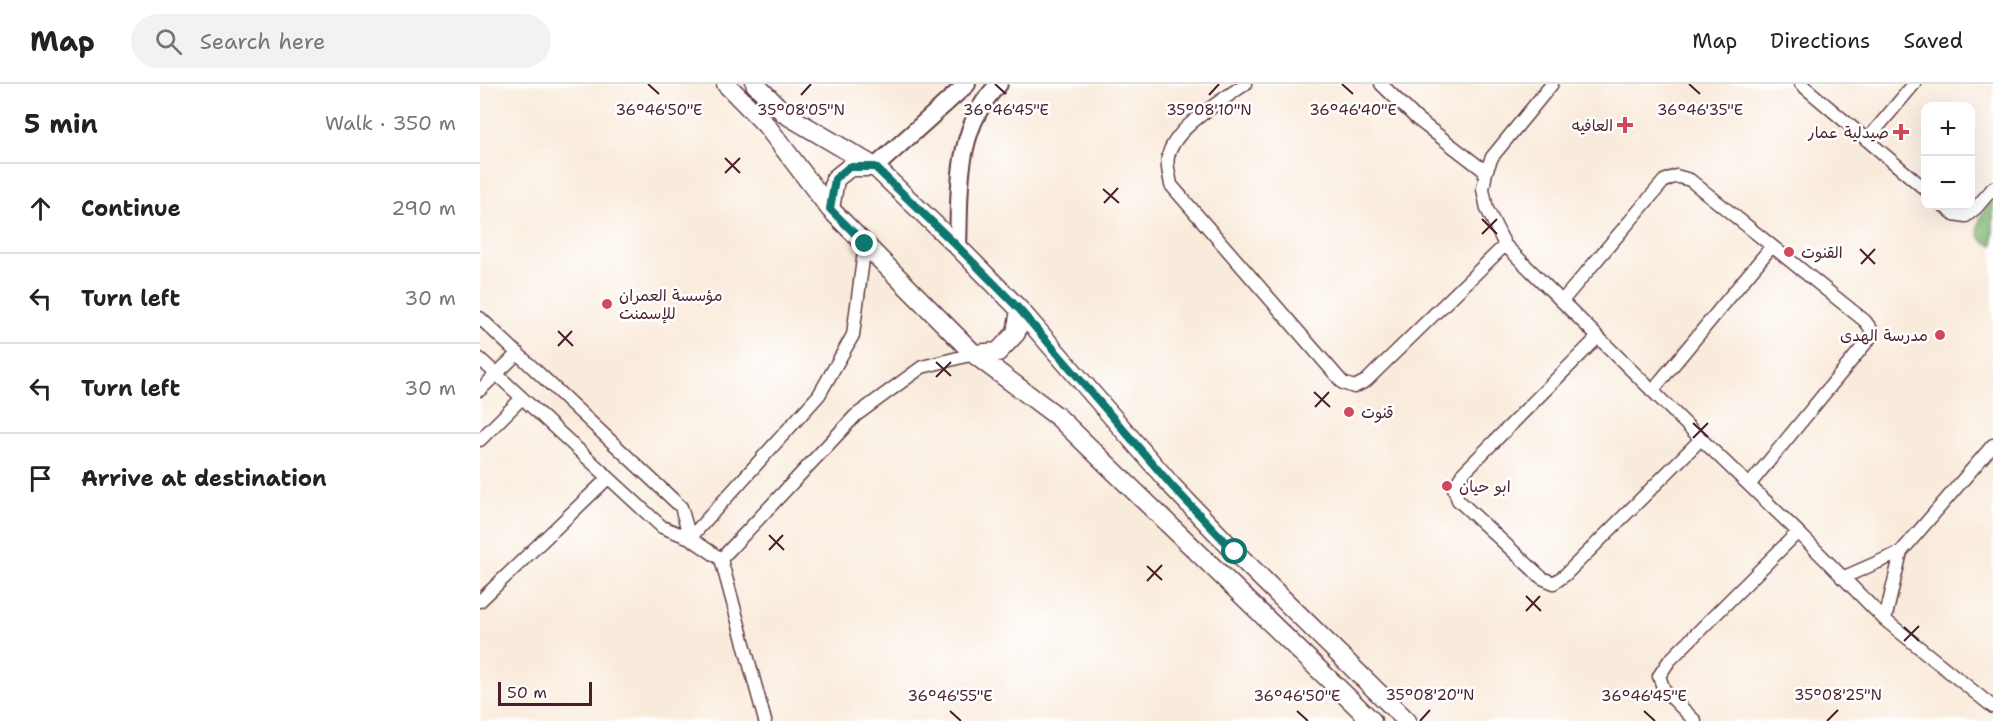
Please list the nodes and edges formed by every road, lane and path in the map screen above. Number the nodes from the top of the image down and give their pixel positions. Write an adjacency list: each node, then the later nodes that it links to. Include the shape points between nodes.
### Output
1 (726, 84): 15 (main road, via 766,125)
2 (755, 84): 11 (main road, via 785,114)
3 (967, 84): 11 (main road)
4 (999, 84): 22 (main road, via 978,110 964,150)
5 (1245, 84): 20 (street, via 1196,119 1176,140 1167,158 1171,185 1342,383 1354,387 1366,381)
6 (1382, 84): 12 (street, via 1417,119)
7 (1552, 84): 12 (street, via 1492,157)
8 (1801, 84): 10 (street)
9 (1914, 84): 10 (street)
10 (1867, 140): 13 (street)
11 (875, 167): 15 (main road, via 849,167 835,179); 22 (main road)
12 (1486, 172): 20 (street, via 1483,189 1487,209)
13 (1921, 186)
14 (1993, 188): 16 (street)
15 (830, 209): 19 (main road)
16 (1975, 209)
17 (1949, 210): 18 (street, via 1966,216)
18 (1974, 210)
19 (865, 244): 28 (main road); 40 (street, via 853,335 819,395)
20 (1505, 245): 23 (street)
21 (1772, 246): 23 (street, via 1690,180 1676,176 1664,181); 32 (street); 38 (street, via 1870,328 1869,338)
22 (958, 247): 24 (main road)
23 (1562, 301): 26 (street)
24 (1020, 310): 28 (main road, via 1016,333 998,352); 49 (main road, via 1172,486)
25 (480, 318): 27 (street)
26 (1598, 337): 32 (street); 34 (street, via 1463,473 1454,488 1458,500 1542,578 1554,583)
27 (518, 353): 30 (street); 40 (street, via 681,507)
28 (974, 354): 42 (street, via 922,367 855,416); 48 (main road, via 1058,417)
29 (480, 359): 30 (street)
30 (496, 374): 31 (street); 33 (street)
31 (480, 390)
32 (1652, 391): 34 (street)
33 (522, 398): 35 (street); 37 (street)
34 (1701, 439): 38 (street)
35 (480, 440)
36 (1993, 445): 41 (street)
37 (608, 478): 40 (street, via 662,527); 44 (street)
38 (1750, 484): 39 (street)
39 (1798, 532): 43 (street); 50 (street, via 1669,661 1659,676 1664,690)
40 (690, 538): 42 (street)
41 (1901, 552): 43 (street); 45 (street)
42 (721, 559): 47 (street)
43 (1842, 578): 45 (street)
44 (480, 601)
45 (1885, 620): 46 (street)
46 (1993, 707)
47 (765, 721)
48 (1372, 721)
49 (1407, 721)
50 (1695, 721)

